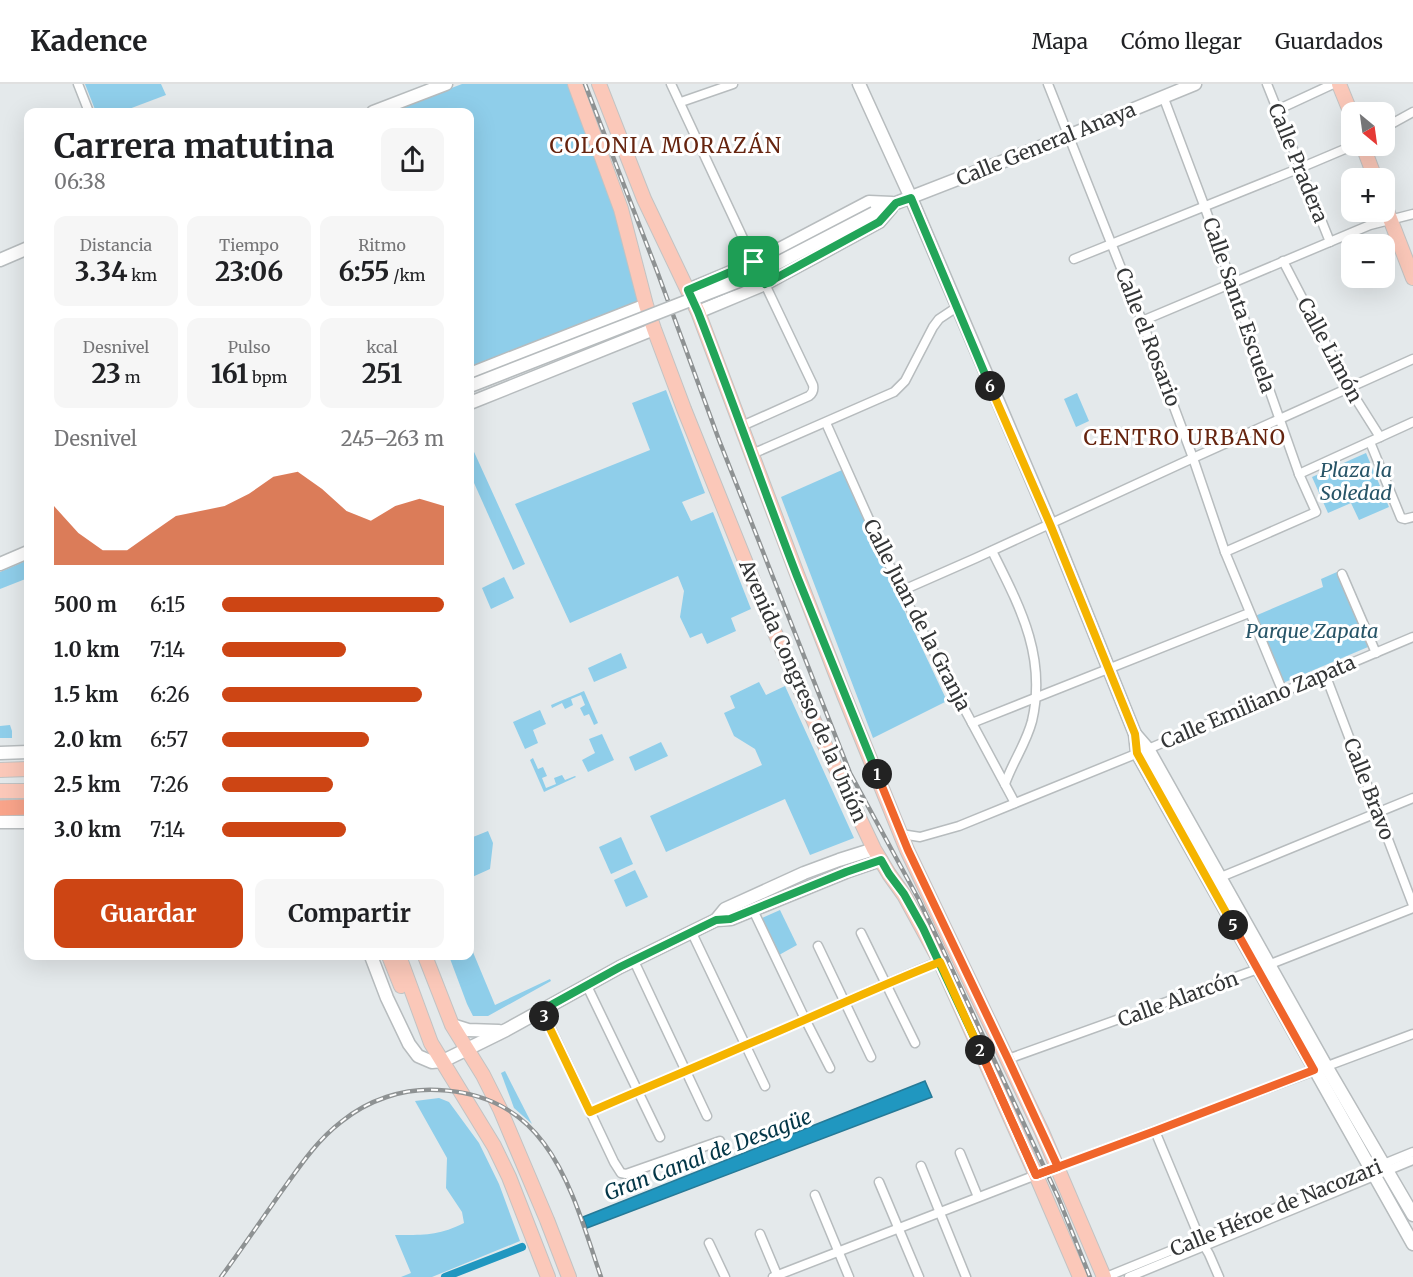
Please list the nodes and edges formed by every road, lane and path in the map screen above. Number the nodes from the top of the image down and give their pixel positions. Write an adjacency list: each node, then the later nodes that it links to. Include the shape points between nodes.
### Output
1 (78, 84): 16 (street)
2 (446, 84): 17 (street)
3 (575, 84): 42 (main road, Avenida Congreso de la Unión, via 621,208)
4 (599, 84): 41 (main road, Avenida Congreso de la Unión, via 644,199)
5 (671, 84): 14 (street)
6 (733, 84): 14 (street)
7 (860, 84): 24 (street)
8 (1048, 84): 21 (street, Calle el Rosario)
9 (1195, 84): 13 (street, Calle General Anaya)
10 (1267, 84): 18 (street, Calle Pradera)
11 (1333, 84): 18 (street)
12 (1339, 84): 15 (main road)
13 (1163, 96): 21 (street, Calle General Anaya); 26 (street, Calle Santa Escuela)
14 (681, 102): 37 (street)
15 (1346, 102)
16 (87, 108)
17 (383, 108)
18 (1277, 110): 23 (street, Calle Pradera)
19 (1413, 112): 20 (street)
20 (1395, 122)
21 (1068, 136): 24 (street, Calle General Anaya); 32 (street, Calle el Rosario)
22 (1341, 151): 23 (street)
23 (1300, 168): 26 (street); 31 (street, Calle Pradera)
24 (911, 198): 25 (street, Calle General Anaya); 43 (street)
25 (896, 203): 37 (street, Calle General Anaya, via 869,202); 39 (street, Calle General Anaya, via 879,222); 49 (street, Calle General Anaya, bridge, via 739,281)
26 (1204, 206): 32 (street); 40 (street, Calle Santa Escuela)
27 (1413, 214): 28 (street)
28 (1395, 219)
29 (1383, 222): 31 (street)
30 (1392, 222): 38 (main road)
31 (1330, 242): 36 (street)
32 (1112, 243): 34 (street); 45 (street, Calle el Rosario)
33 (24, 250): 35 (street)
34 (1074, 259)
35 (0, 260)
36 (1283, 261): 40 (street); 50 (street, Calle Limón)
37 (754, 262): 39 (street); 41 (street, Calle General Anaya)
38 (1413, 278)
39 (765, 284): 44 (street, Calle General Anaya); 55 (street, via 814,389 809,396)
40 (1231, 284): 45 (street); 52 (street, Calle Santa Escuela)
41 (688, 290): 44 (main road, Avenida Congreso de la Unión)
42 (646, 305): 46 (main road, Avenida Congreso de la Unión); 48 (street)
43 (957, 308): 54 (street, via 933,327 900,387); 62 (street)
44 (698, 312): 55 (main road, Avenida Congreso de la Unión)
45 (1142, 321): 59 (street, Calle el Rosario)
46 (654, 329): 51 (street); 93 (main road, Avenida Congreso de la Unión, via 764,608)
47 (1413, 359): 50 (street)
48 (474, 372)
49 (474, 384)
50 (1349, 388): 52 (street); 56 (street, Calle Limón)
51 (474, 401)
52 (1279, 419): 59 (street); 60 (street, Calle Santa Escuela)
53 (1413, 422): 56 (street)
54 (826, 423): 58 (street); 68 (street, Calle Juan de la Granja)
55 (742, 426): 58 (main road, Avenida Congreso de la Unión)
56 (1380, 437): 57 (street)
57 (1370, 442): 60 (street); 61 (street, via 1403,520)
58 (752, 454): 92 (main road, Avenida Congreso de la Unión)
59 (1193, 458): 62 (street); 64 (street, Calle el Rosario)
60 (1299, 474): 64 (street, Calle Santa Escuela, via 1316,512)
61 (1413, 517)
62 (1050, 524): 63 (street); 72 (street)
63 (992, 551): 68 (street); 75 (street, via 1026,623 1035,665)
64 (1225, 552): 69 (street, Calle el Rosario)
65 (24, 554): 66 (street)
66 (0, 564)
67 (1342, 574): 71 (street)
68 (901, 591): 76 (street, Calle Juan de la Granja)
69 (1249, 613): 72 (street); 74 (street, Calle el Rosario)
70 (1413, 638): 71 (street, Calle Emiliano Zapata)
71 (1376, 653): 73 (street, Calle Emiliano Zapata)
72 (1107, 668): 75 (street); 77 (street)
73 (1325, 674): 74 (street, Calle Emiliano Zapata); 89 (street, Calle Bravo)
74 (1283, 692): 77 (street, Calle Emiliano Zapata)
75 (1036, 697): 76 (street); 82 (street, via 1032,722)
76 (972, 723): 82 (street, Calle Juan de la Granja)
77 (1142, 751): 86 (street, Calle Emiliano Zapata); 94 (street)
78 (24, 752): 79 (street)
79 (0, 753)
80 (24, 769): 81 (main road)
81 (0, 770)
82 (1005, 784): 86 (street, Calle Juan de la Granja)
83 (0, 791): 84 (main road)
84 (24, 791)
85 (1413, 798): 89 (street)
86 (1015, 803): 92 (street, Calle Emiliano Zapata, via 920,837)
87 (24, 807): 88 (highway)
88 (0, 808)
89 (1378, 813): 94 (street); 95 (street, Calle Bravo)
90 (0, 822): 91 (street)
91 (24, 822)
92 (901, 834): 121 (main road, Avenida Congreso de la Unión)
93 (878, 855): 96 (street); 97 (street, via 815,868 725,909); 106 (main road, Avenida Congreso de la Unión)
94 (1214, 880): 107 (street)
95 (1413, 906): 107 (street, Calle Alarcón)
96 (753, 910): 97 (street); 112 (street)
97 (716, 920): 98 (street)
98 (692, 933): 105 (street); 118 (street)
99 (861, 933): 108 (street)
100 (818, 946): 110 (street)
101 (373, 960): 122 (street, via 409,1044 418,1056 432,1062)
102 (391, 960): 116 (main road, via 410,1010)
103 (400, 960): 116 (main road)
104 (427, 960): 113 (main road)
105 (633, 961): 109 (street); 125 (street)
106 (940, 962): 108 (street); 139 (main road, Avenida Congreso de la Unión)
107 (1263, 967): 121 (street, Calle Alarcón); 124 (street)
108 (886, 983): 110 (street); 117 (street)
109 (587, 986): 111 (street); 127 (street)
110 (844, 1001): 112 (street); 120 (street)
111 (542, 1010): 114 (street); 128 (street)
112 (805, 1019): 118 (street); 123 (street)
113 (452, 1025): 114 (street, via 468,1030); 119 (main road)
114 (506, 1030): 119 (street)
115 (1413, 1034): 124 (street)
116 (431, 1043): 122 (main road)
117 (915, 1043)
118 (746, 1045): 125 (street); 126 (street)
119 (468, 1049): 122 (street); 153 (main road, via 500,1109)
120 (871, 1056)
121 (1008, 1059): 137 (main road, Avenida Congreso de la Unión)
122 (443, 1061): 151 (main road, via 494,1146)
123 (830, 1068)
124 (1320, 1068): 130 (street); 138 (street)
125 (686, 1070): 127 (street); 129 (street)
126 (765, 1086)
127 (638, 1090): 128 (street); 131 (street)
128 (590, 1112): 132 (street, via 621,1173)
129 (707, 1116)
130 (1155, 1131): 137 (street); 147 (street)
131 (660, 1137)
132 (720, 1142)
133 (1413, 1152): 138 (street, Calle Héroe de Nacozari)
134 (960, 1153): 142 (street)
135 (1413, 1160): 138 (street, Calle Héroe de Nacozari)
136 (921, 1166): 143 (street)
137 (1058, 1167): 139 (street); 159 (main road, Avenida Congreso de la Unión)
138 (1380, 1170): 144 (street); 147 (street, Calle Héroe de Nacozari); 149 (street)
139 (1036, 1175): 142 (street); 158 (main road, Avenida Congreso de la Unión)
140 (879, 1182): 145 (street)
141 (815, 1195): 150 (street)
142 (978, 1197): 143 (street)
143 (939, 1212): 145 (street); 157 (street)
144 (1413, 1215)
145 (898, 1228): 150 (street); 156 (street)
146 (760, 1234): 152 (street)
147 (1202, 1242): 159 (street, Calle Héroe de Nacozari); 160 (street, Calle Héroe de Nacozari); 161 (street)
148 (709, 1244): 154 (street)
149 (1413, 1244)
150 (838, 1251): 152 (street); 155 (street)
151 (547, 1274)
152 (776, 1276)
153 (568, 1277)
154 (725, 1277)
155 (849, 1277)
156 (919, 1277)
157 (966, 1277)
158 (1080, 1277)
159 (1105, 1277)
160 (1128, 1277)
161 (1219, 1277)

